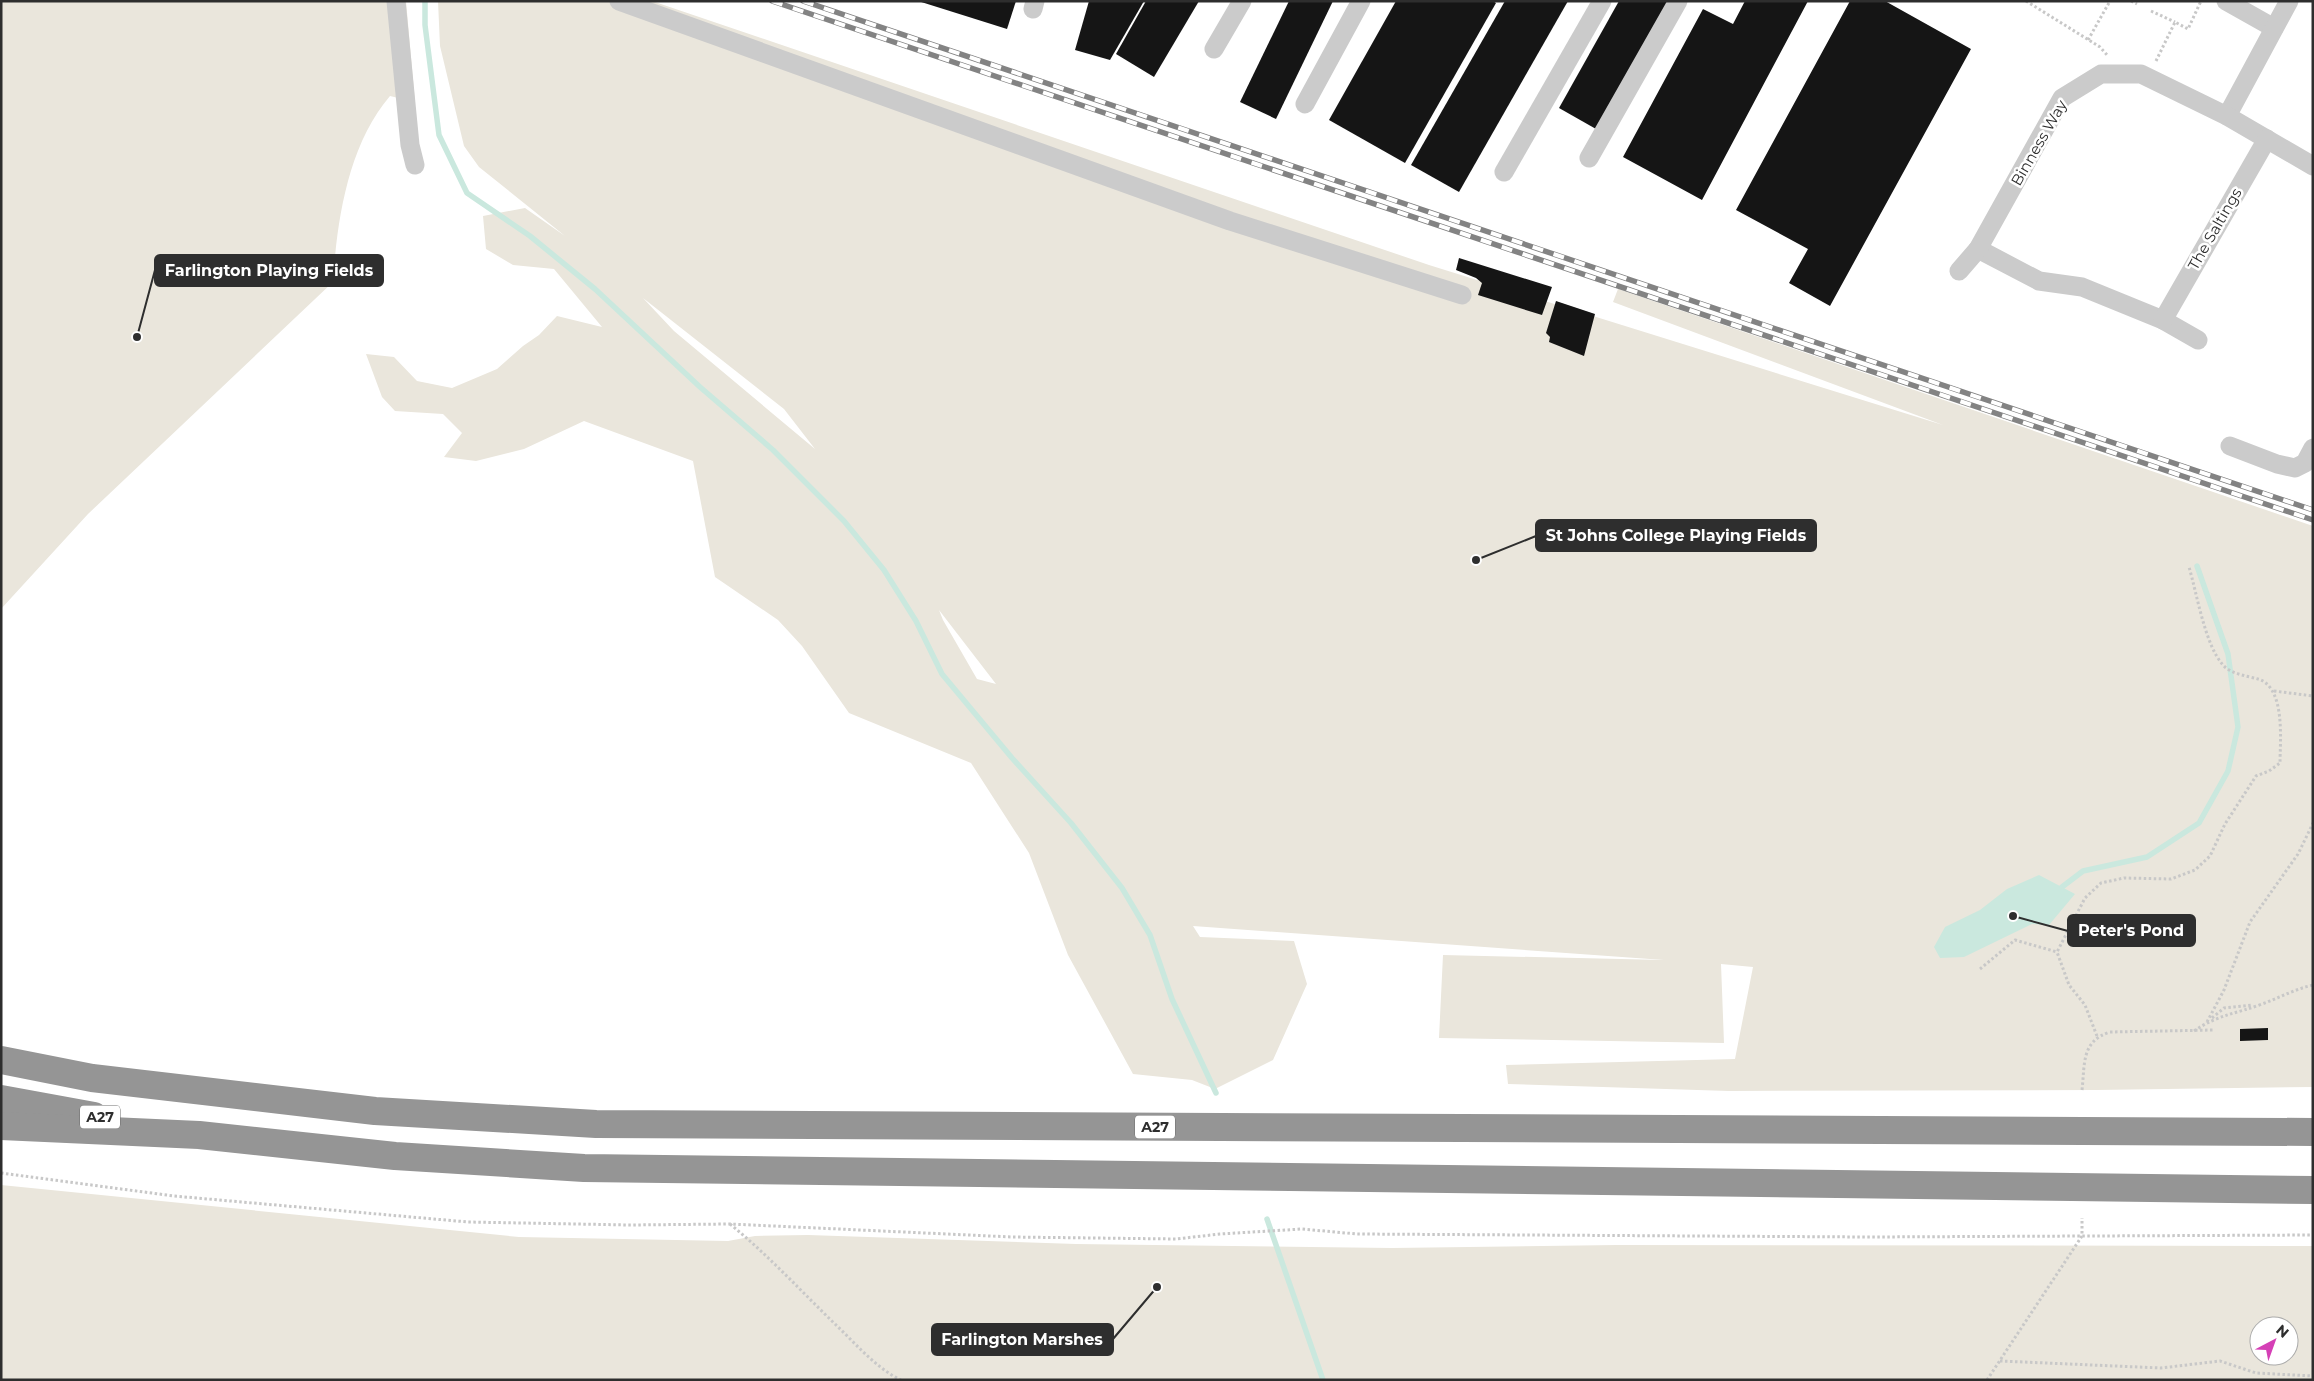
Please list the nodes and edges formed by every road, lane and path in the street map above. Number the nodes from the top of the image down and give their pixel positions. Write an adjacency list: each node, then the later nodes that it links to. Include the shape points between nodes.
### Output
1 (396, 1): 25 (street, via 410,146)
2 (619, 1): 30 (street, via 1230,221)
3 (1242, 1): 18 (street)
4 (1361, 1): 21 (street)
5 (1602, 1): 27 (street)
6 (1678, 1): 24 (street)
7 (2026, 1): 17 (path)
8 (2110, 1): 17 (path)
9 (2131, 1): 13 (path)
10 (2202, 1): 15 (path, via 2188,29)
11 (2226, 1): 16 (street)
12 (2289, 1): 16 (street)
13 (2137, 4)
14 (2152, 11): 15 (path)
15 (2175, 22): 20 (path)
16 (2274, 28): 22 (street)
17 (2088, 40): 19 (path, via 2100,47)
18 (1214, 49)
19 (2122, 74): 20 (street, Binness Way, via 2141,74); 28 (street, Binness Way, via 2101,74 2062,98)
20 (2148, 78): 22 (street, Binness Way)
21 (1305, 104)
22 (2227, 116): 23 (street, Binness Way)
23 (2267, 139): 26 (street, Binness Way); 31 (street, The Saltings)
24 (1589, 158)
25 (415, 165)
26 (2313, 166)
27 (1504, 172)
28 (1978, 249): 29 (street, Binness Way); 31 (street, via 2039,281 2082,287)
29 (1959, 271)
30 (1462, 294)
31 (2163, 320): 32 (street)
32 (2198, 340)
33 (2230, 446): 34 (street, via 2295,468)
34 (2309, 456)
35 (2190, 567): 36 (path, via 2212,650 2224,667 2262,680)
36 (2273, 690): 37 (path); 39 (path, via 2279,711 2280,764 2256,776 2210,856 2195,870 2171,880 2124,878 2101,883 2085,898)
37 (2313, 696)
38 (2313, 823): 42 (path, via 2298,854 2250,922)
39 (2057, 952): 40 (path, via 2015,940); 45 (path, via 2069,985 2085,1005)
40 (1980, 969)
41 (2313, 985): 42 (path)
42 (2208, 1022): 44 (path)
43 (2212, 1030): 44 (path)
44 (2194, 1032): 45 (path, via 2110,1032)
45 (2097, 1036): 47 (path, via 2086,1053)
46 (1, 1060): 50 (highway, A27, via 92,1078 375,1111 596,1124)
47 (2082, 1090)
48 (1, 1099): 51 (highway, A27)
49 (1, 1126): 51 (highway)
50 (2313, 1132)
51 (199, 1136): 53 (highway, A27, via 395,1156 584,1168)
52 (1, 1173): 55 (path, via 174,1196 468,1222)
53 (2313, 1190)
54 (2082, 1218): 57 (path)
55 (730, 1224): 57 (path, via 1012,1237 1176,1239 1302,1229 1357,1234); 60 (path, via 763,1252 862,1351)
56 (2313, 1235): 57 (path)
57 (2082, 1236): 58 (path)
58 (2000, 1361): 59 (path, via 2161,1368 2220,1361 2256,1373); 61 (path)
59 (2313, 1376)
60 (901, 1380)
61 (1987, 1380)

